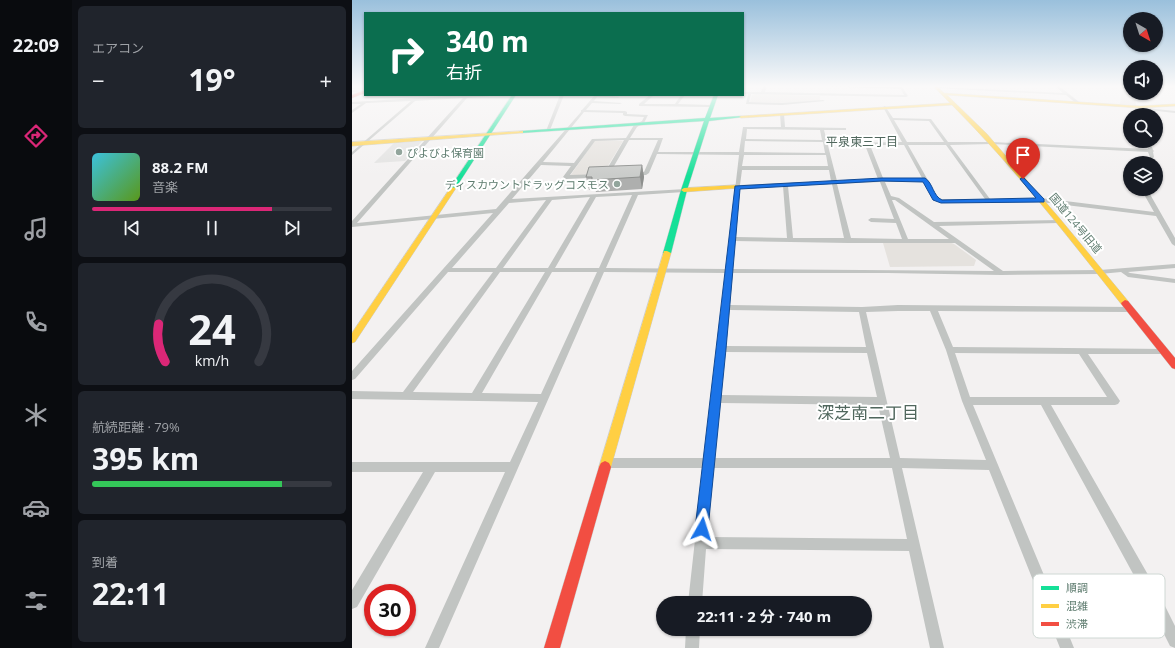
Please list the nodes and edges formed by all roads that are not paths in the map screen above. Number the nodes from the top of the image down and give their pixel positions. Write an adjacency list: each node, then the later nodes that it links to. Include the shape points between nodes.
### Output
1 (396, 116): 24 (street)
2 (449, 116): 20 (street)
3 (500, 116): 19 (main road)
4 (554, 116): 18 (street)
5 (578, 116): 15 (street)
6 (647, 116): 13 (street)
7 (748, 116): 11 (main road)
8 (782, 116): 14 (street)
9 (890, 116): 12 (street)
10 (966, 116): 27 (main road, 国道124号旧道)
11 (707, 119): 13 (main road); 33 (main road)
12 (891, 119): 25 (street); 26 (street, via 930,120)
13 (638, 124): 15 (main road); 21 (street)
14 (783, 128): 16 (street); 22 (street, via 745,128)
15 (568, 129): 18 (main road); 39 (street)
16 (822, 129): 17 (street); 23 (street)
17 (844, 129)
18 (548, 130): 19 (main road)
19 (488, 134): 20 (main road); 60 (main road)
20 (429, 138): 24 (main road); 65 (street)
21 (628, 139): 34 (street, via 661,139); 40 (street, via 594,140); 43 (street)
22 (743, 140): 23 (street); 35 (street)
23 (825, 140): 37 (street)
24 (364, 143): 28 (main road); 36 (street)
25 (905, 143): 26 (street); 30 (street); 45 (street)
26 (947, 143): 27 (street); 57 (street)
27 (992, 143): 32 (street); 55 (main road, 国道124号旧道)
28 (352, 144)
29 (846, 144): 30 (street)
30 (867, 144): 44 (street)
31 (1151, 148): 32 (street)
32 (1152, 151): 38 (street)
33 (698, 152): 34 (street); 35 (street); 49 (main road)
34 (656, 153): 43 (street, via 646,173)
35 (742, 153): 37 (street); 41 (street)
36 (352, 154)
37 (828, 154): 42 (street)
38 (1152, 156)
39 (539, 163): 40 (street); 56 (street)
40 (574, 165): 43 (street, via 566,177)
41 (740, 168): 42 (street); 48 (street)
42 (831, 168): 46 (street)
43 (606, 175)
44 (882, 180): 45 (street); 46 (street); 53 (street)
45 (925, 180): 57 (street, via 936,199 941,202)
46 (834, 182): 47 (street); 68 (street)
47 (785, 184): 48 (street); 67 (street)
48 (737, 187): 49 (main road); 66 (street)
49 (684, 190): 50 (street); 77 (main road)
50 (636, 193): 51 (street); 76 (street)
51 (594, 196): 54 (street); 75 (street)
52 (1148, 196): 59 (street)
53 (888, 197): 62 (street); 64 (street, via 897,199)
54 (551, 198): 56 (street); 74 (street)
55 (1042, 200): 57 (street); 59 (street, via 1058,204); 63 (main road, 国道124号旧道)
56 (507, 201): 58 (street)
57 (989, 201)
58 (496, 211): 60 (street); 73 (street)
59 (1157, 214): 71 (street)
60 (433, 218): 65 (street); 87 (main road)
61 (871, 220): 62 (street)
62 (898, 221): 69 (street)
63 (1059, 221): 64 (street); 80 (main road, 国道124号旧道)
64 (931, 224): 70 (street)
65 (352, 225)
66 (732, 239): 67 (street); 79 (street)
67 (790, 240): 68 (street)
68 (848, 241): 69 (street)
69 (906, 241): 70 (street)
70 (954, 241): 81 (street)
71 (1175, 244)
72 (1175, 266): 78 (street)
73 (446, 270): 74 (street); 94 (street)
74 (497, 270): 75 (street); 96 (street)
75 (550, 270): 76 (street); 97 (street)
76 (602, 270): 77 (street); 98 (street)
77 (663, 270): 79 (street); 103 (main road)
78 (1122, 270): 80 (street); 82 (street, via 1128,275)
79 (728, 271): 81 (street); 83 (street)
80 (1100, 272): 81 (street); 85 (main road, 国道124号旧道)
81 (1000, 273)
82 (1175, 281)
83 (726, 307): 86 (street); 88 (street)
84 (933, 309): 85 (street); 86 (street); 90 (street)
85 (1130, 309): 92 (main road, 国道124号旧道)
86 (862, 310): 89 (street)
87 (352, 340)
88 (722, 349): 89 (street); 99 (street)
89 (871, 350): 100 (street)
90 (950, 350): 91 (street); 101 (street)
91 (1082, 351): 92 (street); 102 (street, via 1115,401)
92 (1163, 351): 93 (main road, 国道124号旧道)
93 (1175, 365)
94 (352, 377)
95 (352, 395): 96 (street)
96 (405, 396): 97 (street)
97 (475, 397): 98 (street)
98 (543, 398): 109 (street)
99 (715, 399): 100 (street); 104 (street)
100 (882, 401): 105 (street)
101 (967, 401): 102 (street); 106 (street)
102 (1044, 402): 113 (street)
103 (606, 463): 104 (street); 121 (main road)
104 (709, 463): 105 (street); 110 (street)
105 (896, 464): 106 (street); 111 (street)
106 (993, 465): 112 (street)
107 (352, 467): 108 (street)
108 (432, 467): 109 (street); 115 (street)
109 (513, 467): 120 (street)
110 (700, 543): 111 (street); 114 (street)
111 (913, 545): 123 (street)
112 (1038, 574)
113 (1140, 574)
114 (696, 596)
115 (352, 602)
116 (1165, 621): 119 (street)
117 (693, 636): 122 (street)
118 (1063, 638): 124 (street)
119 (1175, 641)
120 (432, 648)
121 (552, 648)
122 (692, 648)
123 (937, 648)
124 (1067, 648)

